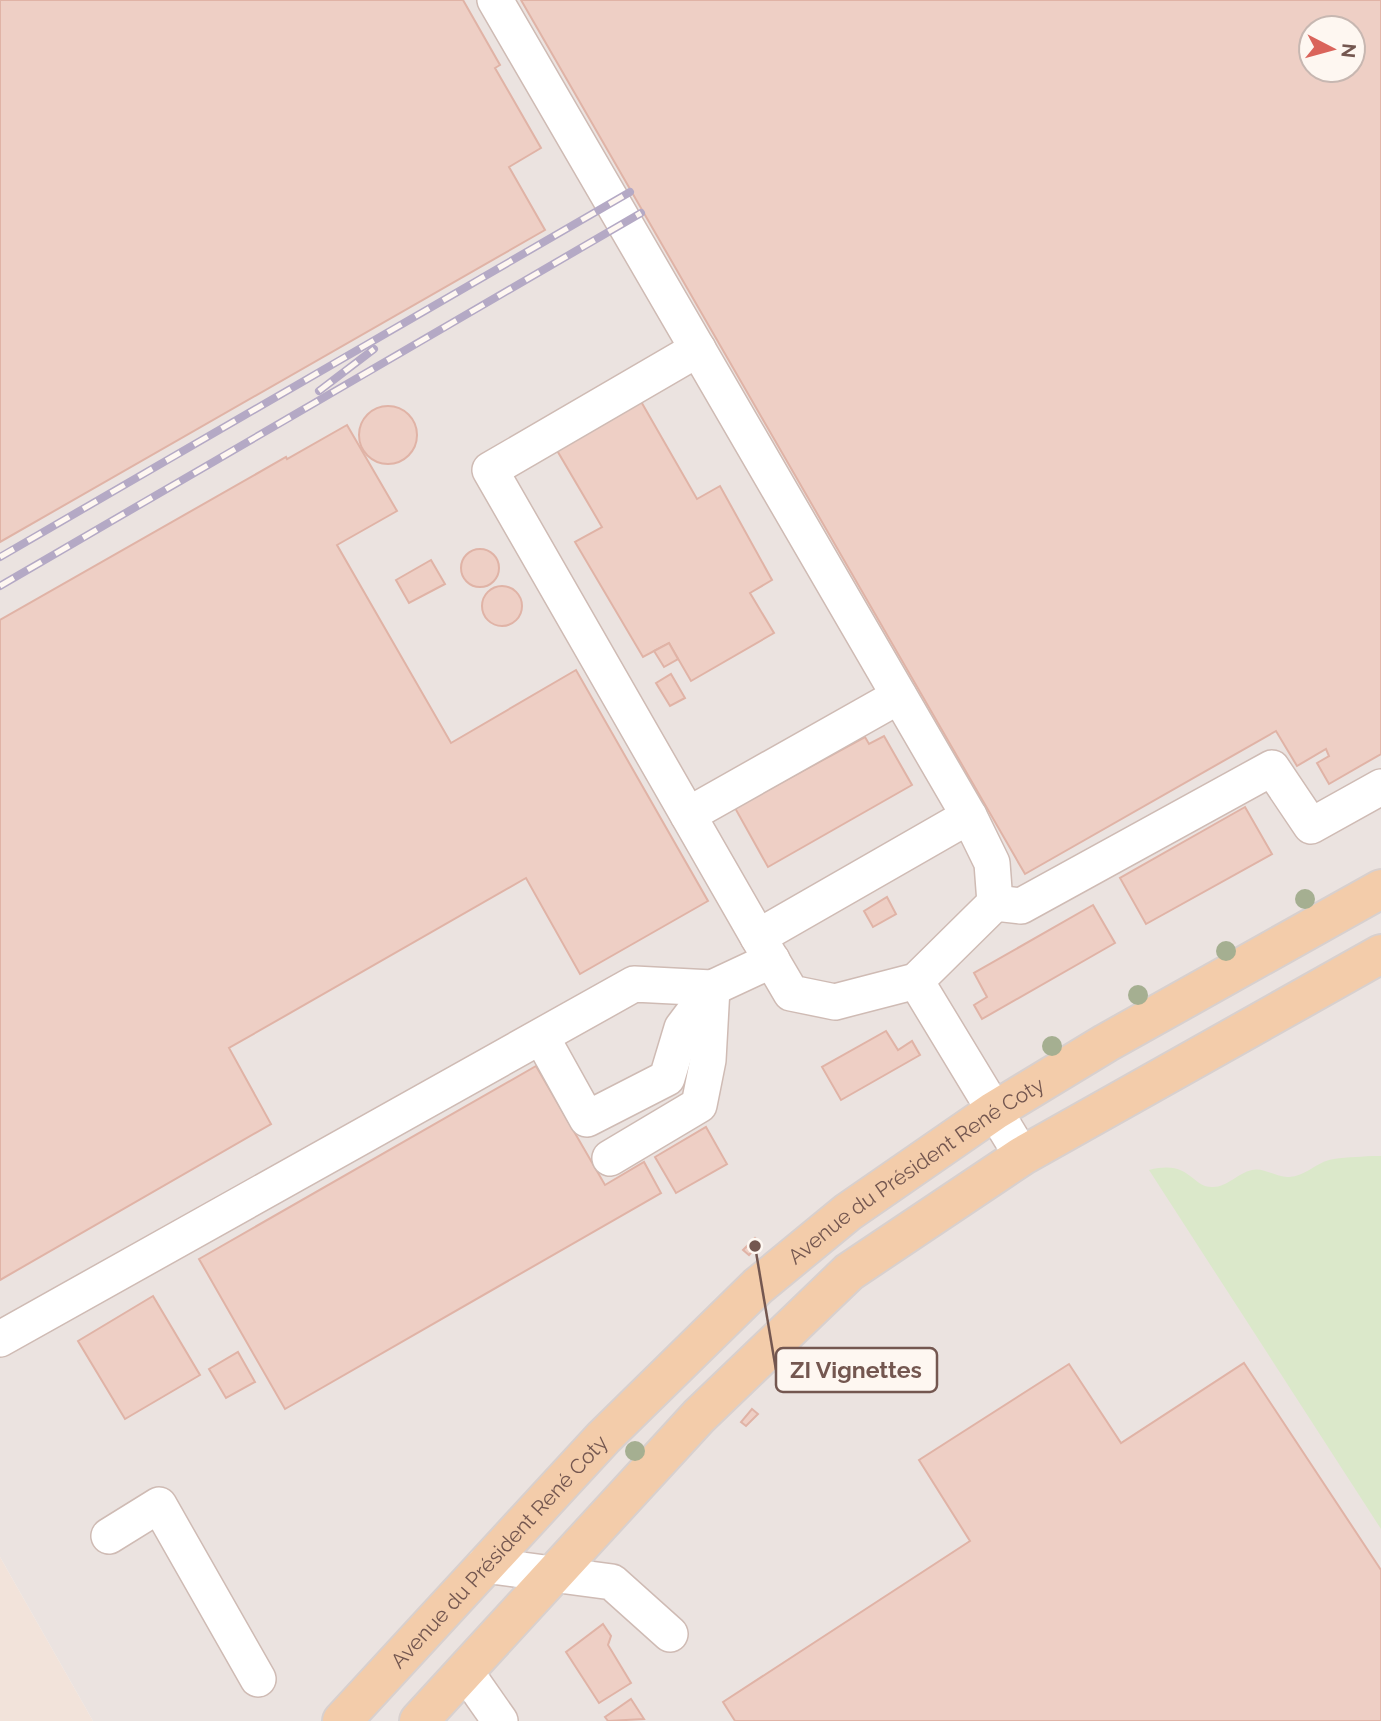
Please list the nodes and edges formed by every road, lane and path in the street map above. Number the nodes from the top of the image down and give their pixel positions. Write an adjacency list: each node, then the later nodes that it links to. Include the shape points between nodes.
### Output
1 (495, 0): 2 (lane)
2 (698, 349): 3 (lane); 5 (lane, via 490,470)
3 (899, 695): 5 (lane); 6 (lane)
4 (1381, 787): 8 (lane, via 1311,826 1272,768 1021,905)
5 (688, 815): 9 (lane)
6 (969, 816): 8 (lane, via 992,863); 9 (lane)
7 (1381, 889): 14 (main road, Avenue du Président René Coty, via 1106,1043)
8 (995, 903): 11 (lane)
9 (765, 948): 11 (lane, via 791,993 835,1002); 12 (lane)
10 (1381, 954): 15 (main road, Avenue du Président René Coty)
11 (916, 981): 14 (lane)
12 (712, 988): 13 (lane, via 635,984); 13 (lane, via 682,1028 667,1078 587,1119); 16 (lane, via 708,1060 699,1105)
13 (542, 1038): 17 (lane)
14 (995, 1111): 15 (lane); 19 (main road, Avenue du Président René Coty, via 848,1212 758,1286 603,1438)
15 (1022, 1156): 20 (main road, Avenue du Président René Coty, via 849,1272 699,1416)
16 (610, 1158)
17 (0, 1339)
18 (109, 1536): 23 (lane, via 159,1505)
19 (484, 1565): 20 (lane); 24 (main road, Avenue du Président René Coty)
20 (553, 1574): 21 (lane, via 612,1582); 22 (main road, Avenue du Président René Coty)
21 (670, 1634)
22 (465, 1671): 25 (main road, Avenue du Président René Coty); 26 (lane)
23 (258, 1679)
24 (342, 1721)
25 (419, 1721)
26 (500, 1721)

